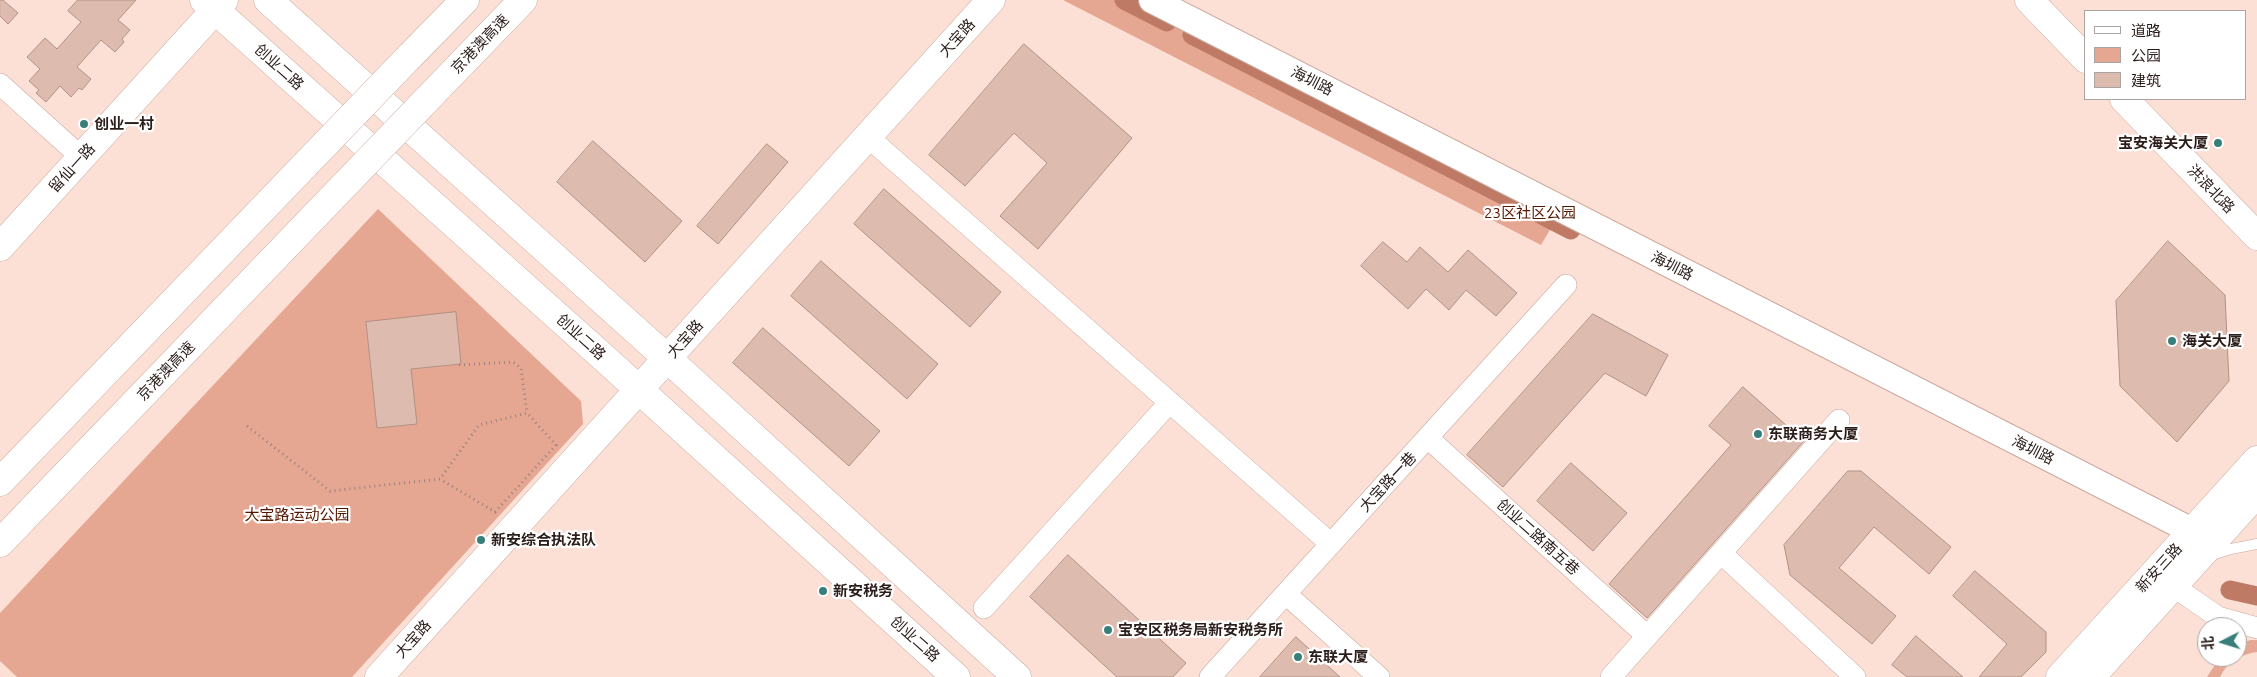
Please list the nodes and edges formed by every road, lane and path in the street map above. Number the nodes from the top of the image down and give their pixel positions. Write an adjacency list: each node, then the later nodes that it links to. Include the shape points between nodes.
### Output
1 (268, 0): 17 (main road)
2 (465, 0): 27 (main road, bridge)
3 (523, 0): 30 (main road, 京港澳高速, bridge)
4 (991, 0): 12 (main road, 大宝路)
5 (1012, 0): 12 (main road, 大宝路)
6 (1152, 0): 29 (street, 海圳路)
7 (2029, 0): 9 (main road)
8 (214, 3): 13 (main road, 留仙一路); 19 (main road, 创业二路)
9 (2084, 57)
10 (0, 84): 13 (street)
11 (2125, 100): 14 (main road, 洪浪北路)
12 (874, 142): 17 (main road, 大宝路); 20 (street)
13 (82, 157): 15 (main road, 留仙一路)
14 (2257, 236)
15 (0, 247)
16 (1566, 285): 24 (street, 大宝路一巷)
17 (673, 364): 19 (main road, 大宝路); 44 (main road)
18 (460, 365): 21 (path, via 513,362 521,368)
19 (646, 395): 41 (main road, 大宝路); 42 (main road, 大宝路); 43 (main road, 创业二路)
20 (1170, 402): 31 (street); 37 (street)
21 (527, 413): 26 (path, via 479,425); 26 (path, via 556,445 495,512)
22 (1839, 420): 33 (street)
23 (247, 426): 26 (path, via 330,492)
24 (1428, 438): 31 (street, 大宝路一巷); 39 (street, 创业二路南五巷)
25 (2257, 460): 29 (main road, 新安三路)
26 (440, 479)
27 (0, 482)
28 (2257, 493): 34 (main road, 新安三路)
29 (2192, 531): 48 (main road, 新安三路)
30 (0, 543)
31 (1331, 544): 36 (street, 大宝路一巷)
32 (2257, 544): 34 (lane, via 2231,549)
33 (1721, 553): 39 (street); 40 (street)
34 (2193, 564): 35 (main road, 新安三路)
35 (2173, 586): 38 (street, via 2218,617); 49 (main road, 新安三路)
36 (1286, 594): 45 (street, 大宝路一巷); 46 (street)
37 (984, 608)
38 (2257, 628)
39 (1647, 636): 47 (street)
40 (1843, 673)
41 (379, 677)
42 (400, 677)
43 (956, 677)
44 (1016, 677)
45 (1210, 677)
46 (1379, 677)
47 (1611, 677)
48 (2060, 677)
49 (2091, 677)

